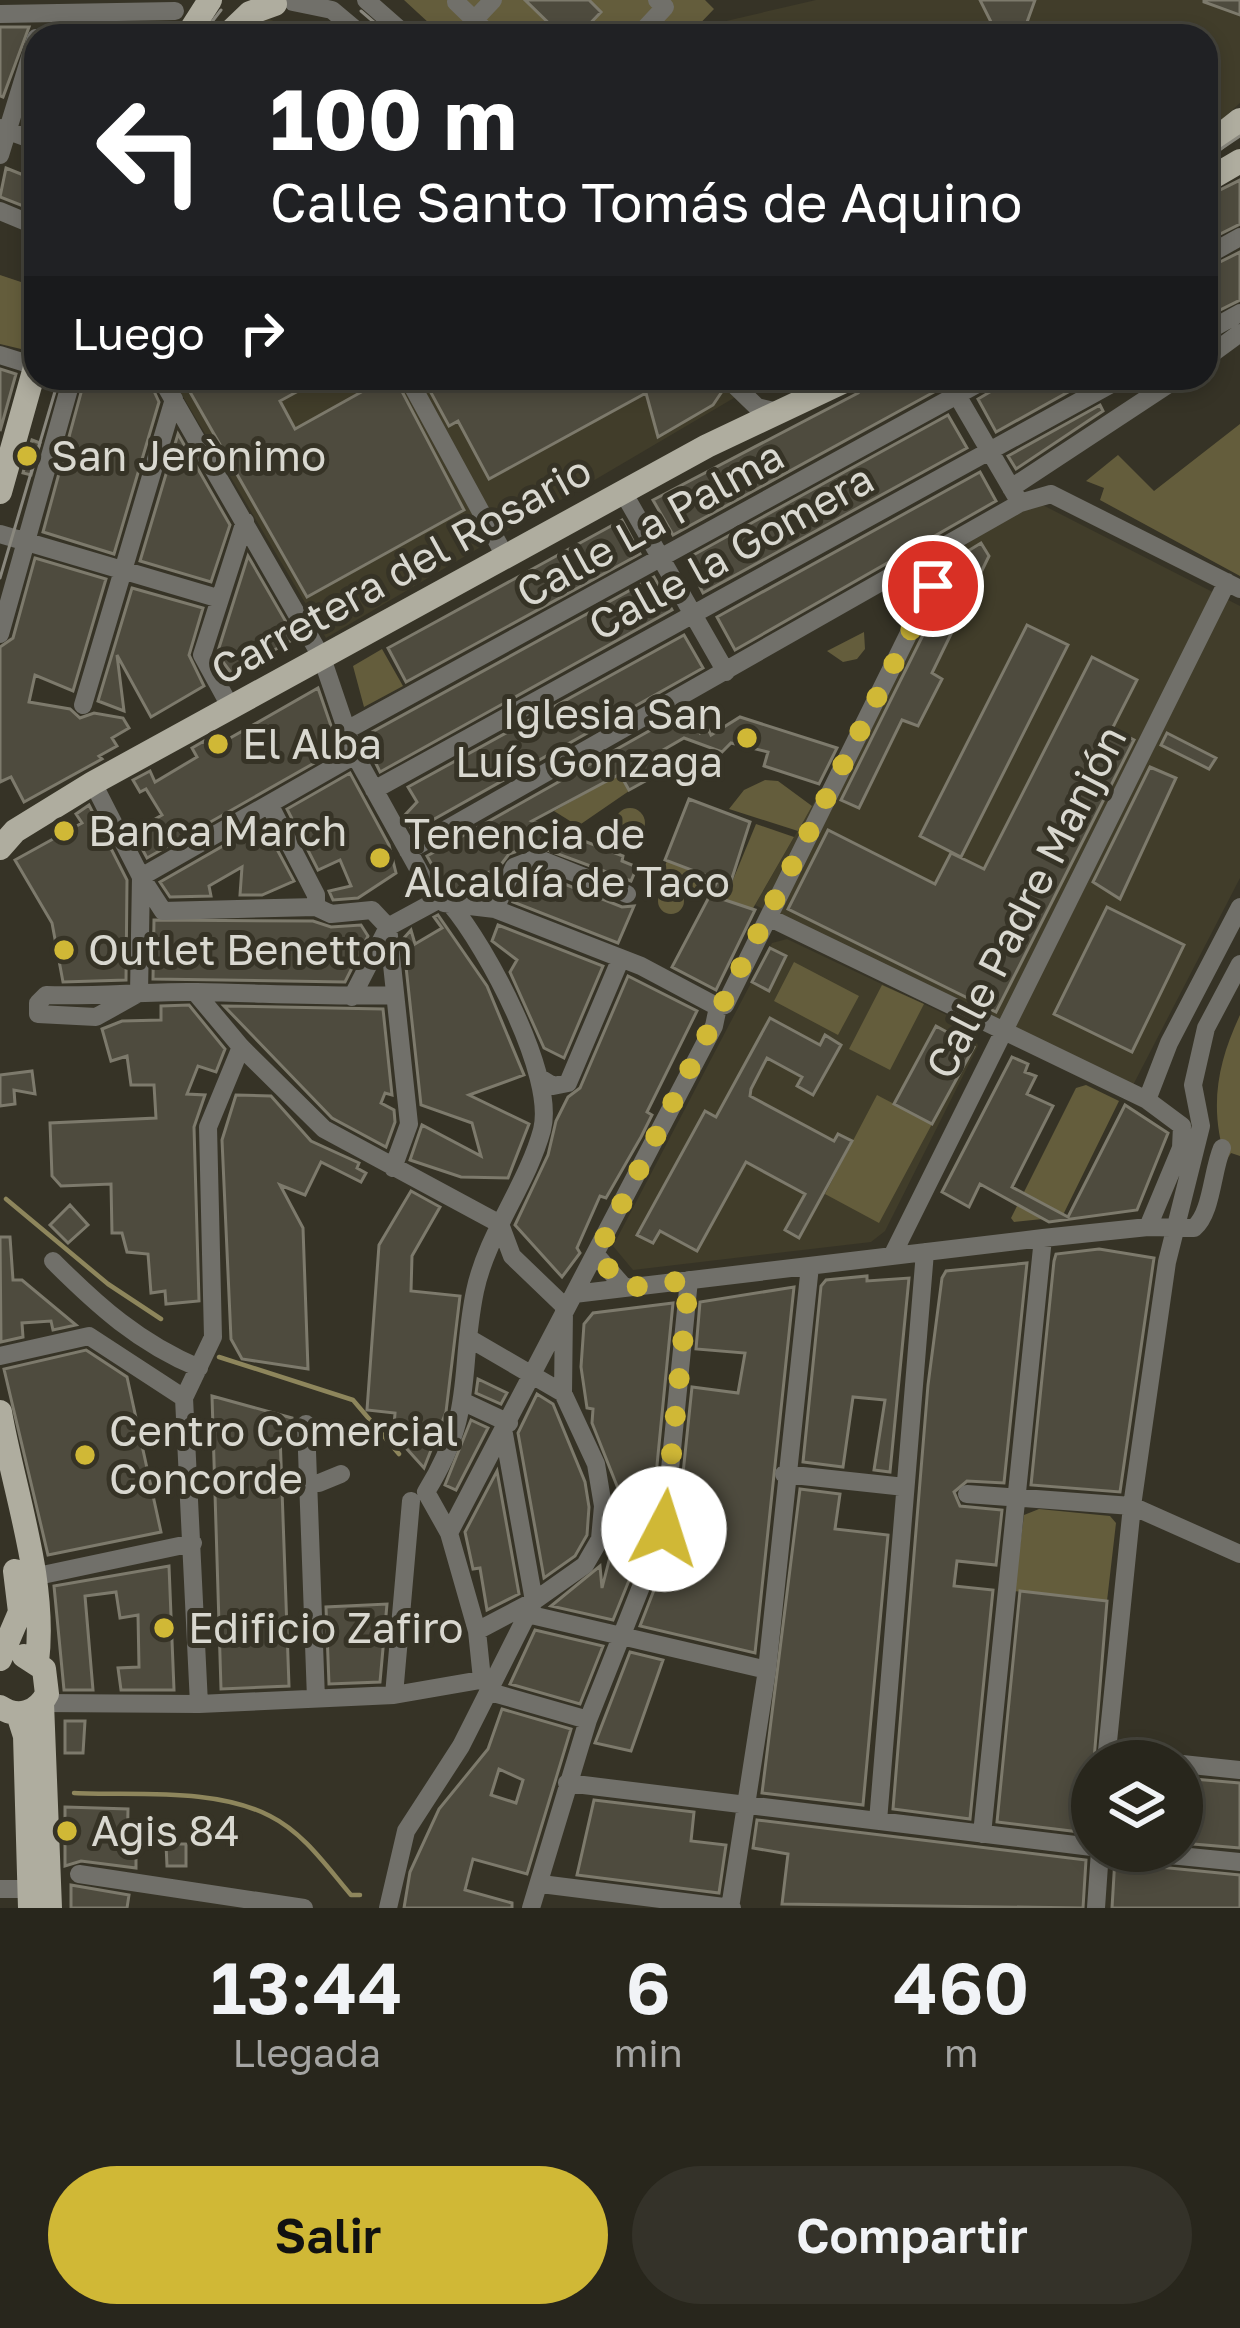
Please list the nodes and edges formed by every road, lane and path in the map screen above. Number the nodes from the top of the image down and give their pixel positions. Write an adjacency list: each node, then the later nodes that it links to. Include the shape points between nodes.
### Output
1 (494, 0): 8 (street)
2 (657, 0): 14 (street, via 665,8)
3 (281, 2): 10 (main road); 11 (street, via 332,10)
4 (457, 2): 8 (street)
5 (172, 6): 7 (street)
6 (0, 14): 7 (street)
7 (43, 15): 9 (street)
8 (474, 20): 12 (street); 13 (street)
9 (40, 24)
10 (239, 24)
11 (349, 24)
12 (470, 24)
13 (478, 24)
14 (650, 24)
15 (24, 72): 16 (street)
16 (4, 129): 17 (street)
17 (0, 155)
18 (29, 390): 32 (main road)
19 (68, 390): 38 (street)
20 (169, 390): 28 (street)
21 (415, 390): 40 (street)
22 (740, 390): 29 (street)
23 (825, 390): 29 (main road, Carretera del Rosario)
24 (947, 390): 41 (street, Calle La Palma)
25 (954, 390): 30 (street)
26 (1100, 390): 30 (street, Calle la Gomera)
27 (1160, 390): 31 (street)
28 (175, 399): 36 (street); 42 (street)
29 (778, 412): 33 (main road, Carretera del Rosario)
30 (990, 451): 35 (street); 45 (street, Calle la Gomera)
31 (1058, 458): 34 (street); 35 (street)
32 (0, 492)
33 (623, 492): 40 (main road, Carretera del Rosario); 41 (street)
34 (1051, 494): 35 (street); 43 (street)
35 (1016, 496): 39 (street)
36 (245, 521): 44 (street); 47 (street)
37 (0, 534): 38 (street)
38 (22, 540): 42 (street); 46 (street)
39 (953, 544): 48 (street); 64 (street)
40 (505, 556): 47 (main road, Carretera del Rosario)
41 (661, 559): 45 (street); 51 (street, Calle La Palma)
42 (123, 571): 44 (street); 49 (street)
43 (1233, 585): 73 (street, Calle Padre Manjón)
44 (217, 598): 50 (street, via 202,655)
45 (693, 615): 48 (street); 54 (street, Calle la Gomera)
46 (0, 634)
47 (322, 658): 50 (main road, Carretera del Rosario); 51 (street)
48 (726, 672): 57 (street)
49 (83, 705)
50 (231, 708): 53 (main road, Carretera del Rosario)
51 (345, 731): 52 (street)
52 (355, 755): 54 (street); 55 (street)
53 (93, 783): 56 (main road, Carretera del Rosario); 58 (street)
54 (374, 790): 57 (street)
55 (269, 804): 58 (street); 61 (street)
56 (0, 848)
57 (408, 851): 60 (street)
58 (141, 878): 61 (street, via 163,911); 69 (street, via 139,993)
59 (627, 894): 63 (street, via 537,858 514,867)
60 (444, 903): 63 (street); 65 (street); 66 (street)
61 (316, 907): 65 (street, via 331,914 372,910)
62 (1240, 907): 76 (street)
63 (490, 908): 66 (street); 67 (street)
64 (770, 919): 72 (street); 73 (street)
65 (388, 927): 70 (street); 71 (street)
66 (470, 928): 75 (street)
67 (621, 958): 72 (street); 75 (street, via 568,1083)
68 (1240, 964): 81 (street, via 1206,1028 1193,1085 1201,1126)
69 (196, 992): 71 (street); 74 (street)
70 (395, 995): 71 (street); 78 (street, via 409,1124)
71 (352, 997)
72 (718, 1007): 84 (street)
73 (1000, 1031): 76 (street); 85 (street, Calle Padre Manjón)
74 (241, 1047): 78 (street, via 324,1129); 93 (street, via 208,1127 213,1337)
75 (540, 1078): 79 (street, via 543,1126)
76 (1147, 1100): 80 (street, via 1182,1126 1181,1148)
77 (1222, 1148): 81 (street, via 1205,1216 1194,1228)
78 (393, 1168): 79 (street)
79 (500, 1224): 90 (street, via 512,1256); 91 (street, via 475,1290)
80 (1148, 1227): 81 (street); 82 (street)
81 (1172, 1231): 107 (street)
82 (1043, 1238): 83 (street); 105 (street)
83 (926, 1252): 85 (street); 102 (street)
84 (596, 1255): 89 (street); 90 (street)
85 (892, 1256): 87 (street)
86 (53, 1261): 93 (street, via 109,1317)
87 (810, 1266): 88 (street); 101 (street)
88 (689, 1280): 89 (street); 114 (street, via 664,1529)
89 (626, 1288): 90 (street)
90 (569, 1300): 94 (street); 95 (street)
91 (472, 1340): 94 (street); 97 (street)
92 (0, 1356): 96 (street, via 89,1336)
93 (199, 1368): 96 (street)
94 (530, 1372): 95 (street); 100 (street)
95 (563, 1394): 112 (street, via 596,1464 601,1540 585,1564)
96 (184, 1398): 109 (street)
97 (464, 1402): 100 (street); 108 (street, via 426,1492)
98 (0, 1412): 111 (main road)
99 (306, 1424): 120 (street)
100 (506, 1429): 108 (street); 112 (street)
101 (784, 1474): 102 (street); 117 (street)
102 (905, 1487): 130 (street)
103 (0, 1492): 115 (main road, via 20,1612)
104 (967, 1494): 105 (street)
105 (1016, 1496): 107 (street); 131 (street)
106 (411, 1501): 119 (street)
107 (1132, 1506): 110 (street); 125 (street)
108 (449, 1533): 113 (street)
109 (193, 1544): 111 (street); 122 (street)
110 (1240, 1554)
111 (33, 1577): 116 (main road)
112 (531, 1608): 113 (street); 114 (street); 118 (street)
113 (478, 1631): 118 (street)
114 (619, 1636): 117 (street); 124 (street)
115 (0, 1661): 116 (main road, via 18,1655)
116 (38, 1662): 121 (main road, via 48,1683)
117 (766, 1670): 129 (street)
118 (488, 1683): 119 (street); 124 (street); 144 (street, via 406,1831)
119 (394, 1695): 120 (street)
120 (316, 1699): 122 (street)
121 (42, 1702): 122 (street); 123 (main road); 142 (main road)
122 (199, 1704)
123 (5, 1709): 139 (main road, via 25,1736)
124 (588, 1720): 128 (street)
125 (1109, 1740)
126 (1203, 1766): 127 (street)
127 (1240, 1770)
128 (567, 1783): 129 (street); 137 (street)
129 (746, 1804): 130 (street); 147 (street)
130 (878, 1821): 131 (street)
131 (982, 1834): 132 (street)
132 (1071, 1846)
133 (1203, 1858): 134 (street)
134 (1240, 1862)
135 (1096, 1872): 148 (street)
136 (80, 1874): 140 (street)
137 (546, 1876): 141 (street); 145 (street); 146 (street)
138 (0, 1889): 139 (street)
139 (30, 1899)
140 (191, 1900): 143 (street)
141 (653, 1903): 147 (street)
142 (50, 1908)
143 (304, 1908)
144 (388, 1908)
145 (531, 1908)
146 (554, 1908)
147 (731, 1908)
148 (1096, 1908)

